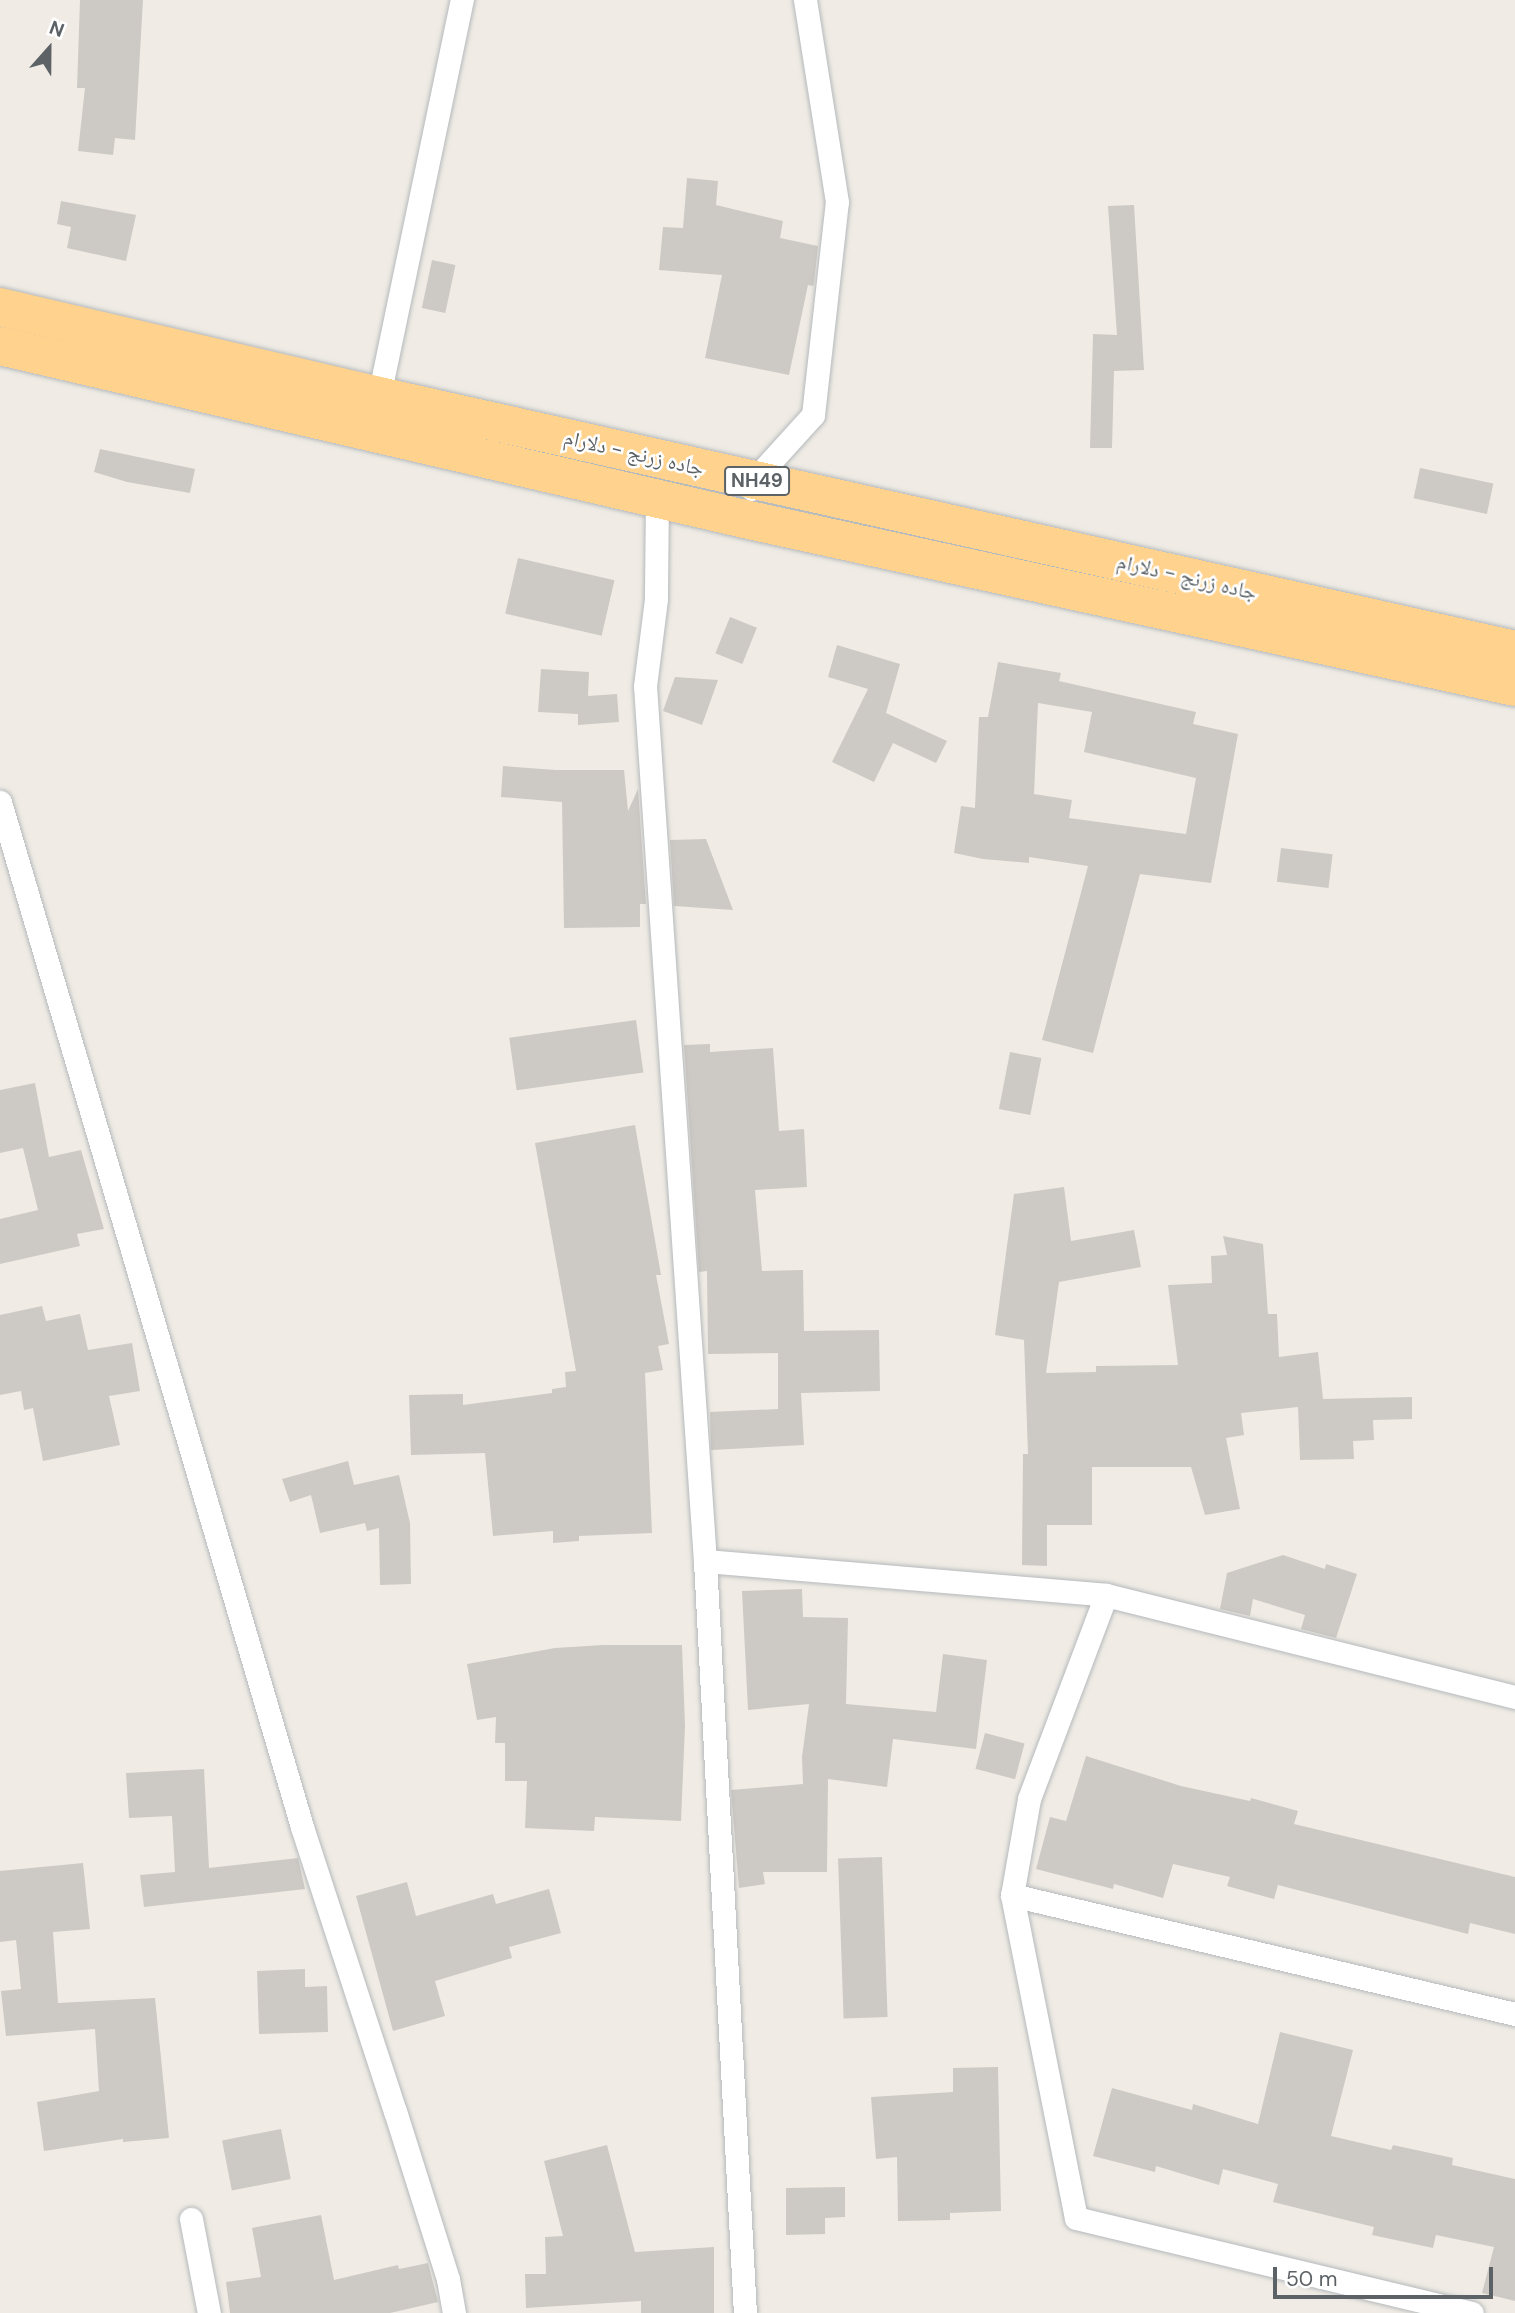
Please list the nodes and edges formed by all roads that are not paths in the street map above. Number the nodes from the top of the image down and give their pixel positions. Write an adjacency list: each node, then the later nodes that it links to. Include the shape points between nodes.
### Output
1 (462, 0): 5 (street)
2 (805, 0): 6 (street, via 836,215 813,415)
3 (0, 307): 5 (highway, جاده زرنج - دلارام / NH49)
4 (0, 346): 7 (highway, جاده زرنج - دلارام / NH49)
5 (379, 396): 6 (highway, جاده زرنج - دلارام / NH49)
6 (754, 480): 8 (street); 9 (highway, جاده زرنج - دلارام / NH49)
7 (657, 496): 8 (highway, جاده زرنج - دلارام / NH49); 12 (street, via 656,599 645,686)
8 (749, 520): 10 (highway, جاده زرنج - دلارام / NH49)
9 (1515, 650)
10 (1515, 687)
11 (0, 802): 19 (street, via 302,1827 396,2111 448,2279)
12 (705, 1561): 13 (street); 20 (street)
13 (1106, 1595): 14 (street); 15 (street, via 1029,1799)
14 (1515, 1697)
15 (1012, 1895): 16 (street); 21 (street, via 1076,2218)
16 (1515, 2014)
17 (191, 2219): 18 (street)
18 (209, 2313)
19 (454, 2313)
20 (745, 2313)
21 (1472, 2313)

